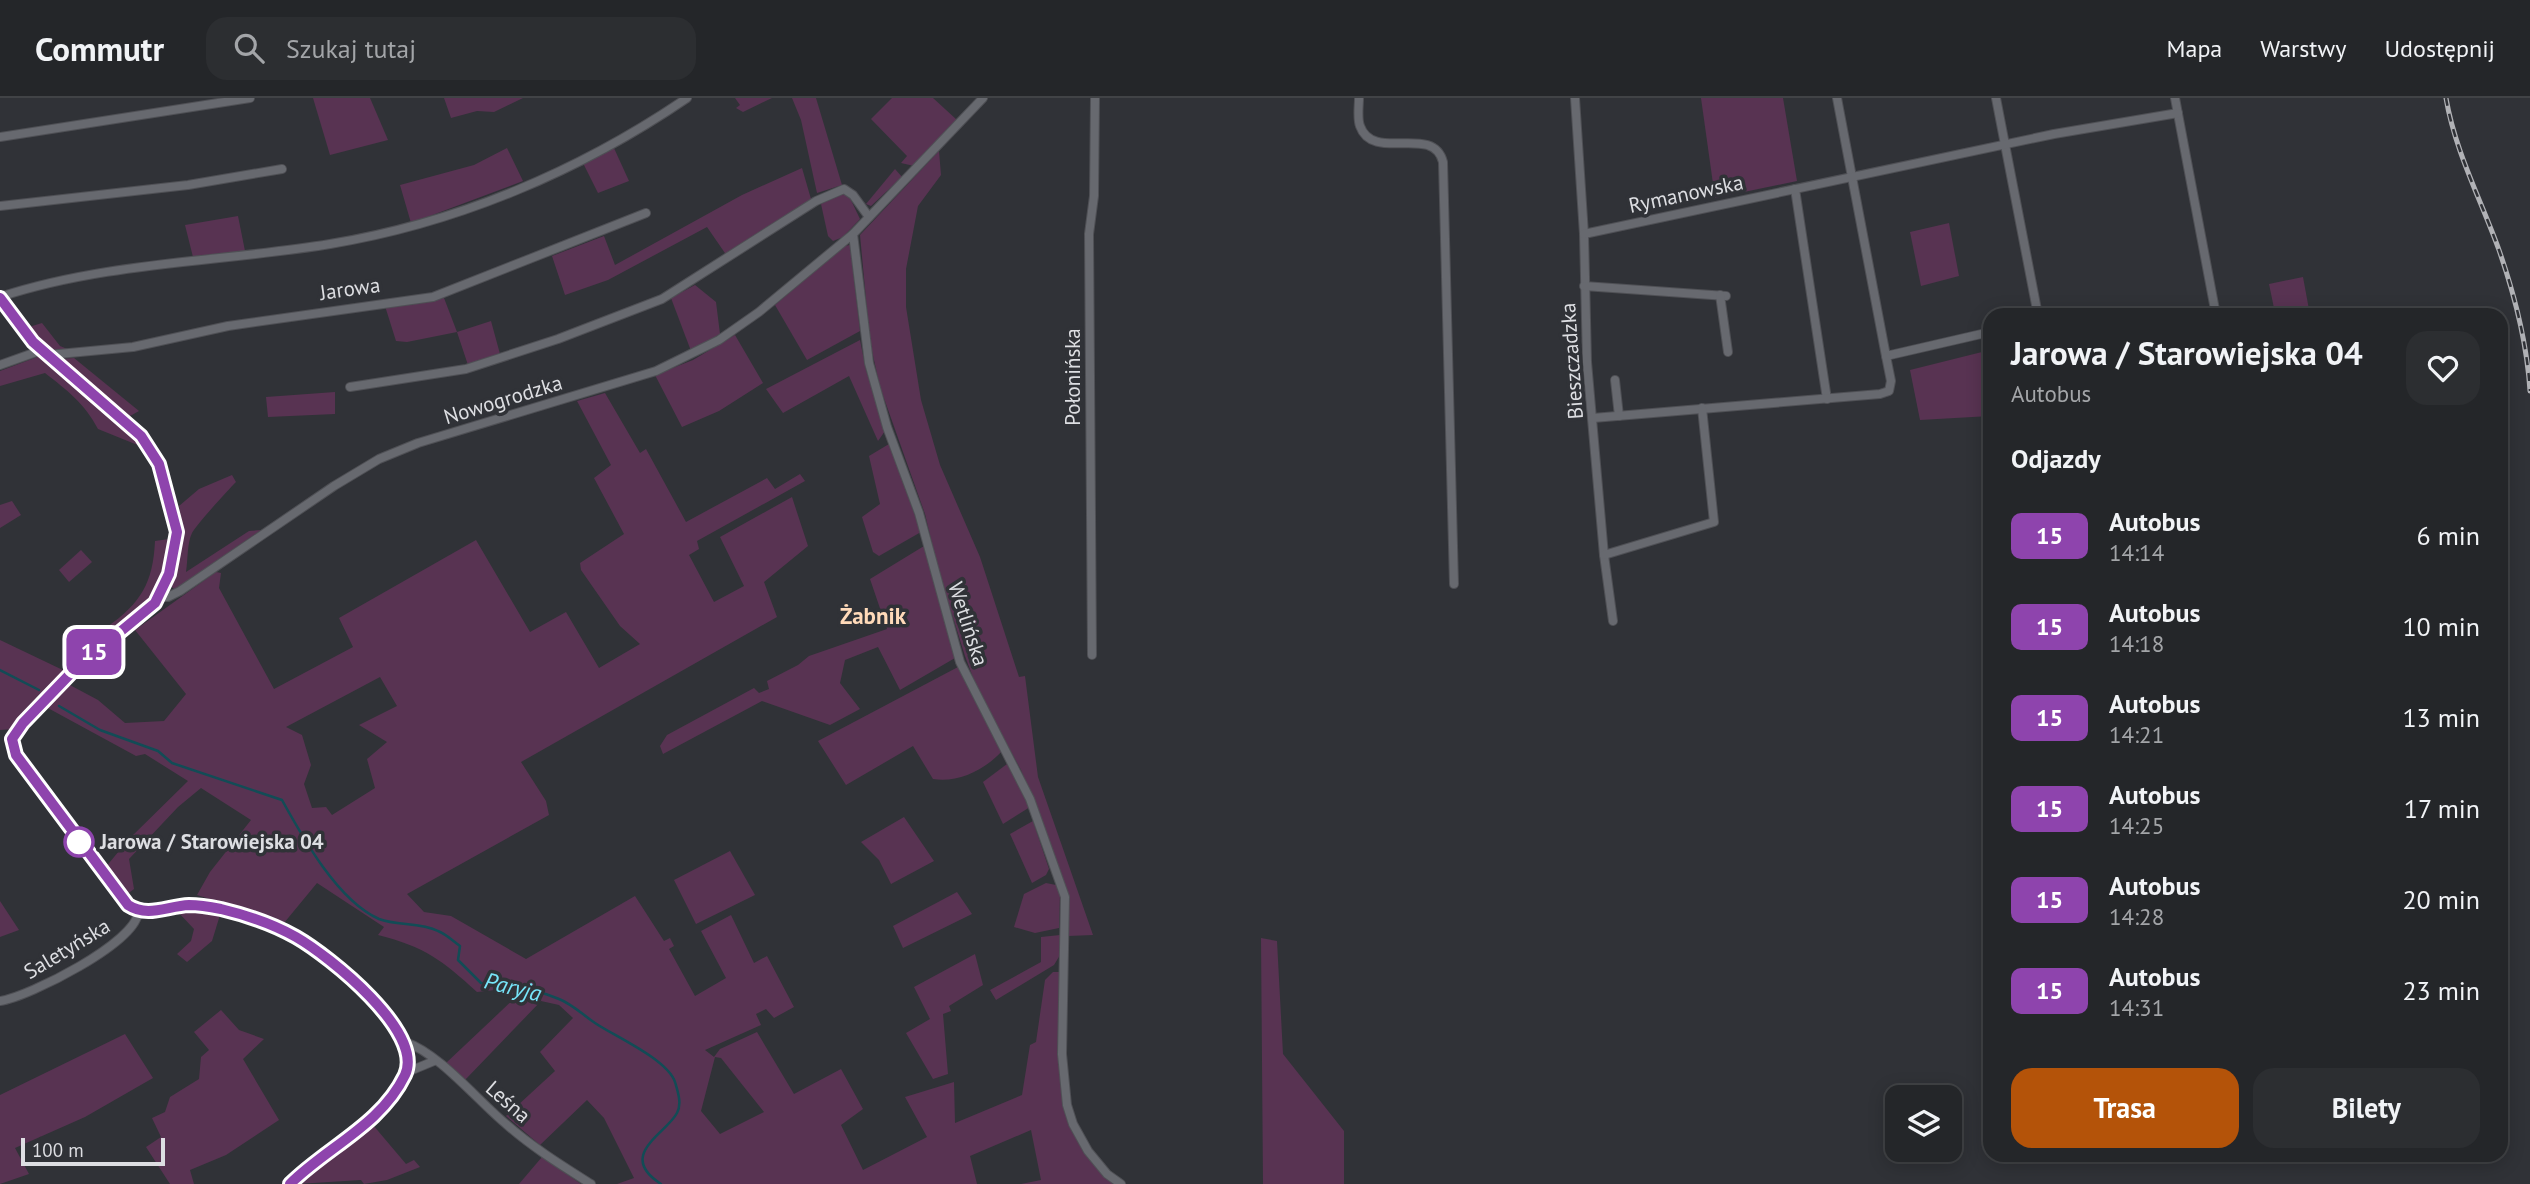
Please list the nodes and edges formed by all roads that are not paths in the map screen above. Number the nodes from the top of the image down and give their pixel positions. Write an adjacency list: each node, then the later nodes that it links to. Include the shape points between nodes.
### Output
1 (250, 98): 11 (street)
2 (687, 98): 22 (street, via 516,192 402,231 93,276)
3 (983, 98): 18 (street)
4 (1095, 98): 40 (street, Połonińska, via 1094,196 1088,234)
5 (1359, 98): 37 (street, via 1359,125 1366,135 1384,143 1427,144 1438,150 1443,162)
6 (1575, 98): 20 (street, Bieszczadzka)
7 (1837, 98): 14 (street)
8 (1996, 98): 12 (street)
9 (2175, 98): 10 (street)
10 (2178, 113): 12 (street, Rymanowska); 24 (street)
11 (0, 137)
12 (2005, 144): 14 (street, Rymanowska); 23 (street)
13 (282, 169): 16 (street)
14 (1852, 177): 15 (street, Rymanowska); 28 (street)
15 (1795, 189): 20 (street, Rymanowska); 32 (street)
16 (0, 206)
17 (646, 214): 26 (street, Jarowa, via 433,296 228,326 133,347)
18 (869, 217): 19 (street); 31 (street, via 844,189 816,201 662,299 558,340 466,369)
19 (853, 234): 38 (street, Nowogrodzka, via 759,312 707,346 656,371 388,455 334,486 180,592); 48 (street, Wetlińska, via 869,363 919,513 957,651 1030,799 1065,897 1062,1054 1067,1105 1088,1151)
20 (1584, 234): 21 (street, Bieszczadzka)
21 (1584, 286): 27 (street, via 1723,295); 35 (street, Bieszczadzka)
22 (0, 297): 26 (street)
23 (2037, 308)
24 (2215, 308)
25 (1983, 334): 28 (street)
26 (45, 352): 29 (street, Jarowa); 38 (street, via 132,426 159,464 177,532)
27 (1728, 352)
28 (1886, 356): 32 (street, via 1889,391)
29 (0, 365)
30 (1615, 380): 34 (street)
31 (350, 387)
32 (1827, 398): 33 (street)
33 (1702, 408): 34 (street); 36 (street, via 1714,522)
34 (1619, 416): 35 (street)
35 (1593, 418): 36 (street, Bieszczadzka)
36 (1604, 555): 39 (street, Bieszczadzka)
37 (1454, 584)
38 (160, 597): 41 (street, via 63,680 8,738 102,873)
39 (1613, 621)
40 (1092, 655)
41 (138, 912): 42 (street, Saletyńska, via 127,933 93,957 26,995); 43 (street, via 207,906 282,930 313,948 356,984)
42 (0, 1001)
43 (405, 1042): 44 (street, Leśna); 45 (street, via 409,1060)
44 (434, 1061): 45 (street); 47 (street, Leśna, via 523,1138)
45 (405, 1073): 46 (street, via 376,1114)
46 (290, 1184)
47 (590, 1184)
48 (1121, 1184)

